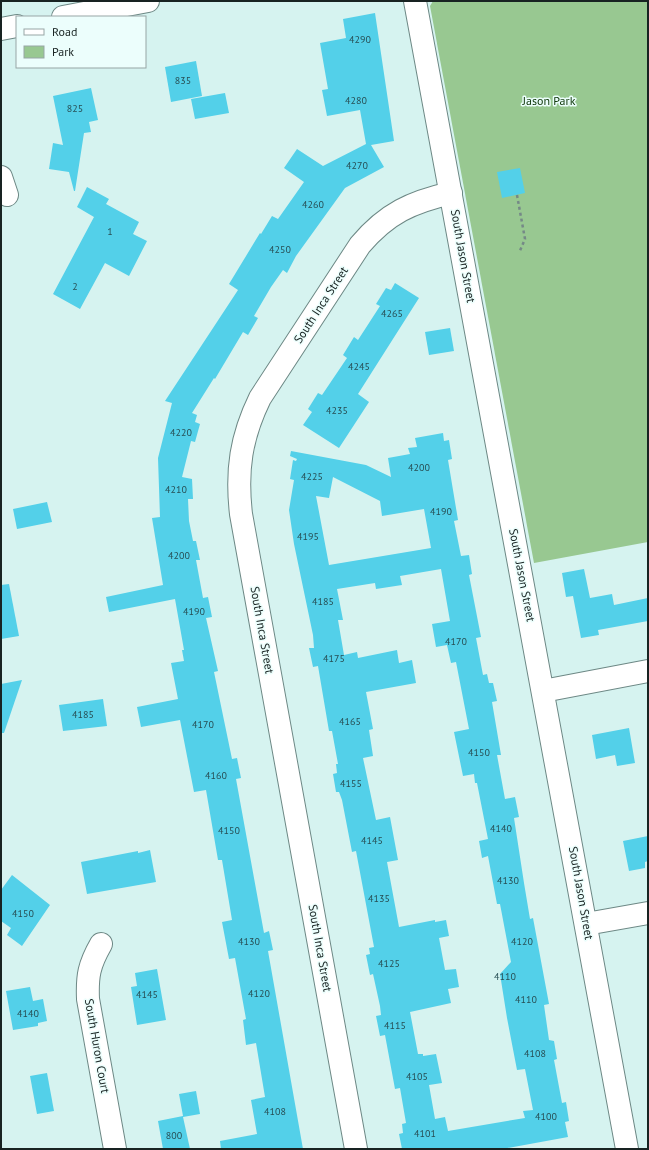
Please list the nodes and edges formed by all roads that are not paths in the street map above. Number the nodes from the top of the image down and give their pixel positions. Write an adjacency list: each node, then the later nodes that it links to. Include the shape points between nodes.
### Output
1 (148, 1): 3 (street)
2 (415, 1): 6 (street, South Jason Street)
3 (68, 16)
4 (16, 26): 5 (street)
5 (1, 29)
6 (451, 192): 8 (street, South Jason Street); 13 (street, South Inca Street, via 426,199 397,212 378,226 360,245 260,398 251,416 240,460 238,481 241,514)
7 (648, 671): 8 (street)
8 (544, 691): 10 (street, South Jason Street)
9 (648, 912): 10 (street)
10 (586, 924): 14 (street, South Jason Street)
11 (101, 944): 12 (street, South Huron Court, via 91,961 87,979 88,999)
12 (115, 1149)
13 (356, 1149)
14 (627, 1149)

